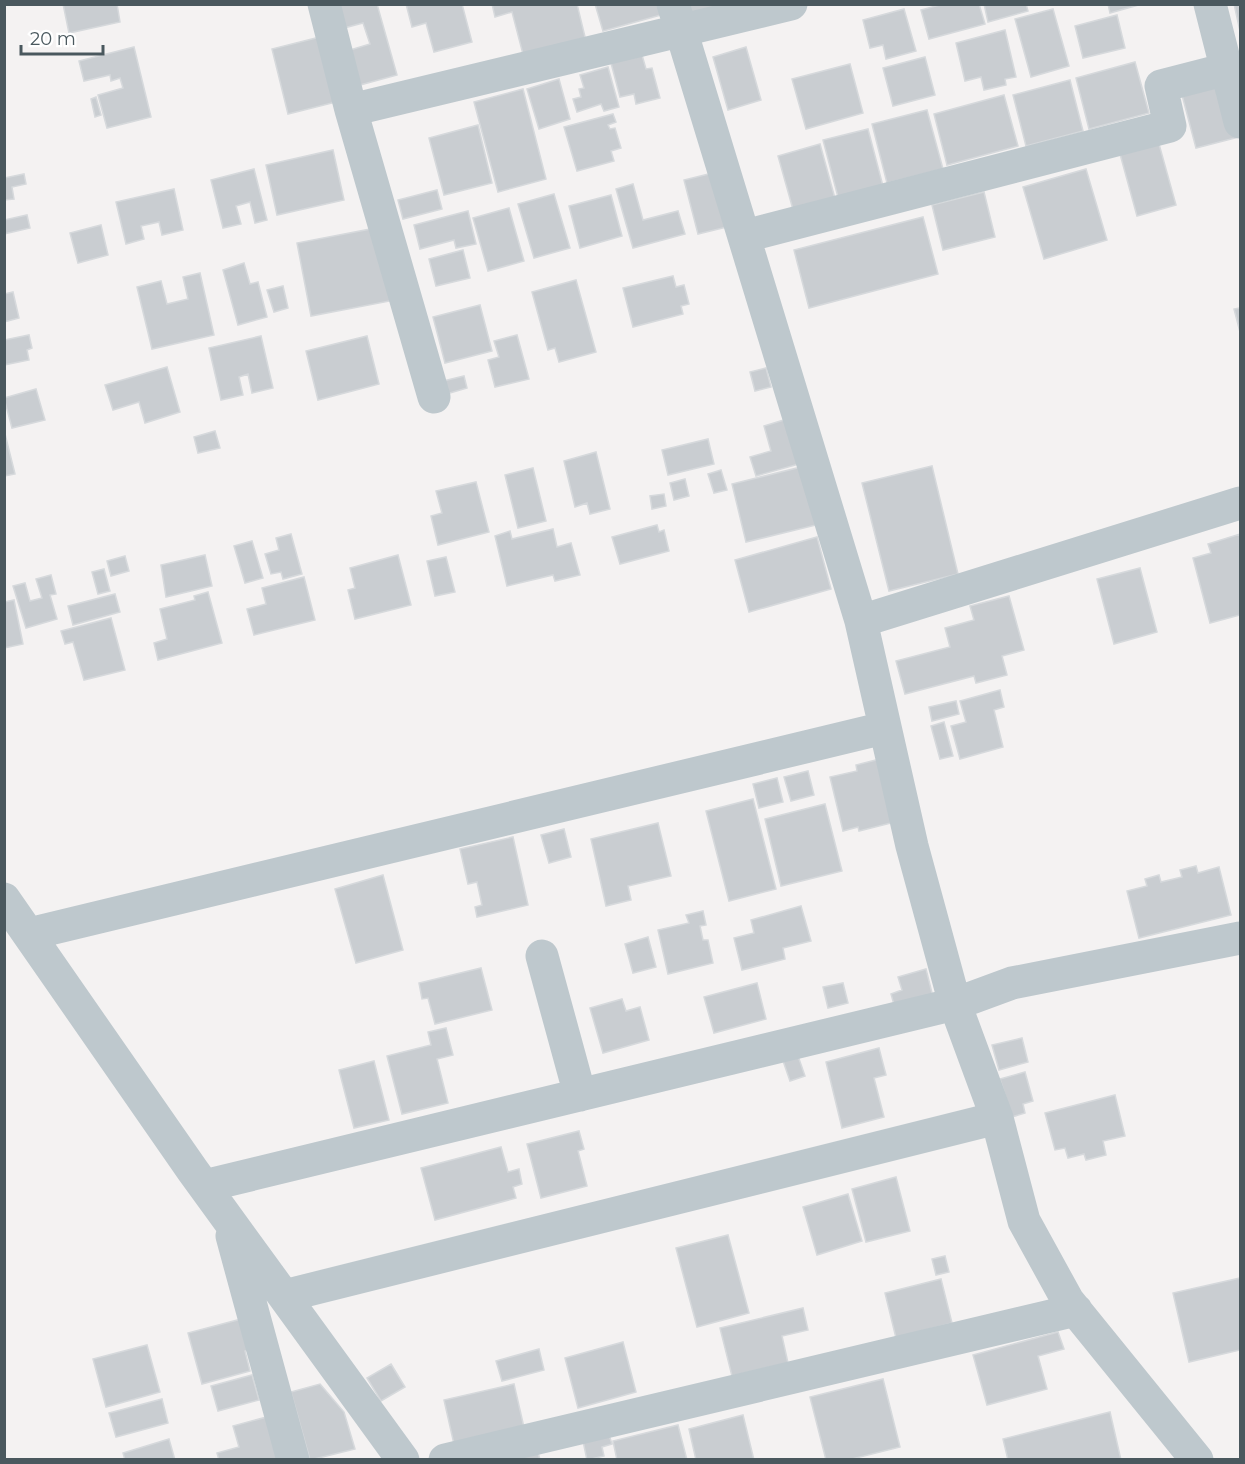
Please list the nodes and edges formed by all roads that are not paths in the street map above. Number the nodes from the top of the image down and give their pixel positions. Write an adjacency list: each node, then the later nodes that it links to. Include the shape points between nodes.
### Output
1 (324, 4): 6 (street)
2 (791, 4): 4 (street)
3 (1210, 4): 5 (street)
4 (677, 17): 6 (street); 8 (street)
5 (1227, 69): 7 (street); 8 (street, via 1161,87 1170,126)
6 (351, 110): 9 (street)
7 (1240, 123)
8 (745, 236): 11 (street)
9 (434, 397)
10 (1240, 503): 11 (street)
11 (861, 621): 12 (street)
12 (884, 728): 14 (street); 17 (street)
13 (4, 899): 14 (street)
14 (29, 934): 20 (street)
15 (1240, 938): 17 (street, via 1012,983)
16 (542, 956): 18 (street)
17 (955, 1004): 18 (street); 19 (street)
18 (580, 1095): 20 (street)
19 (997, 1118): 22 (street); 23 (street, via 1024,1221)
20 (204, 1186): 21 (street)
21 (226, 1217): 22 (street); 24 (street)
22 (284, 1296): 25 (street)
23 (1076, 1310): 26 (street); 27 (street)
24 (293, 1460)
25 (403, 1460)
26 (445, 1460)
27 (1197, 1460)

